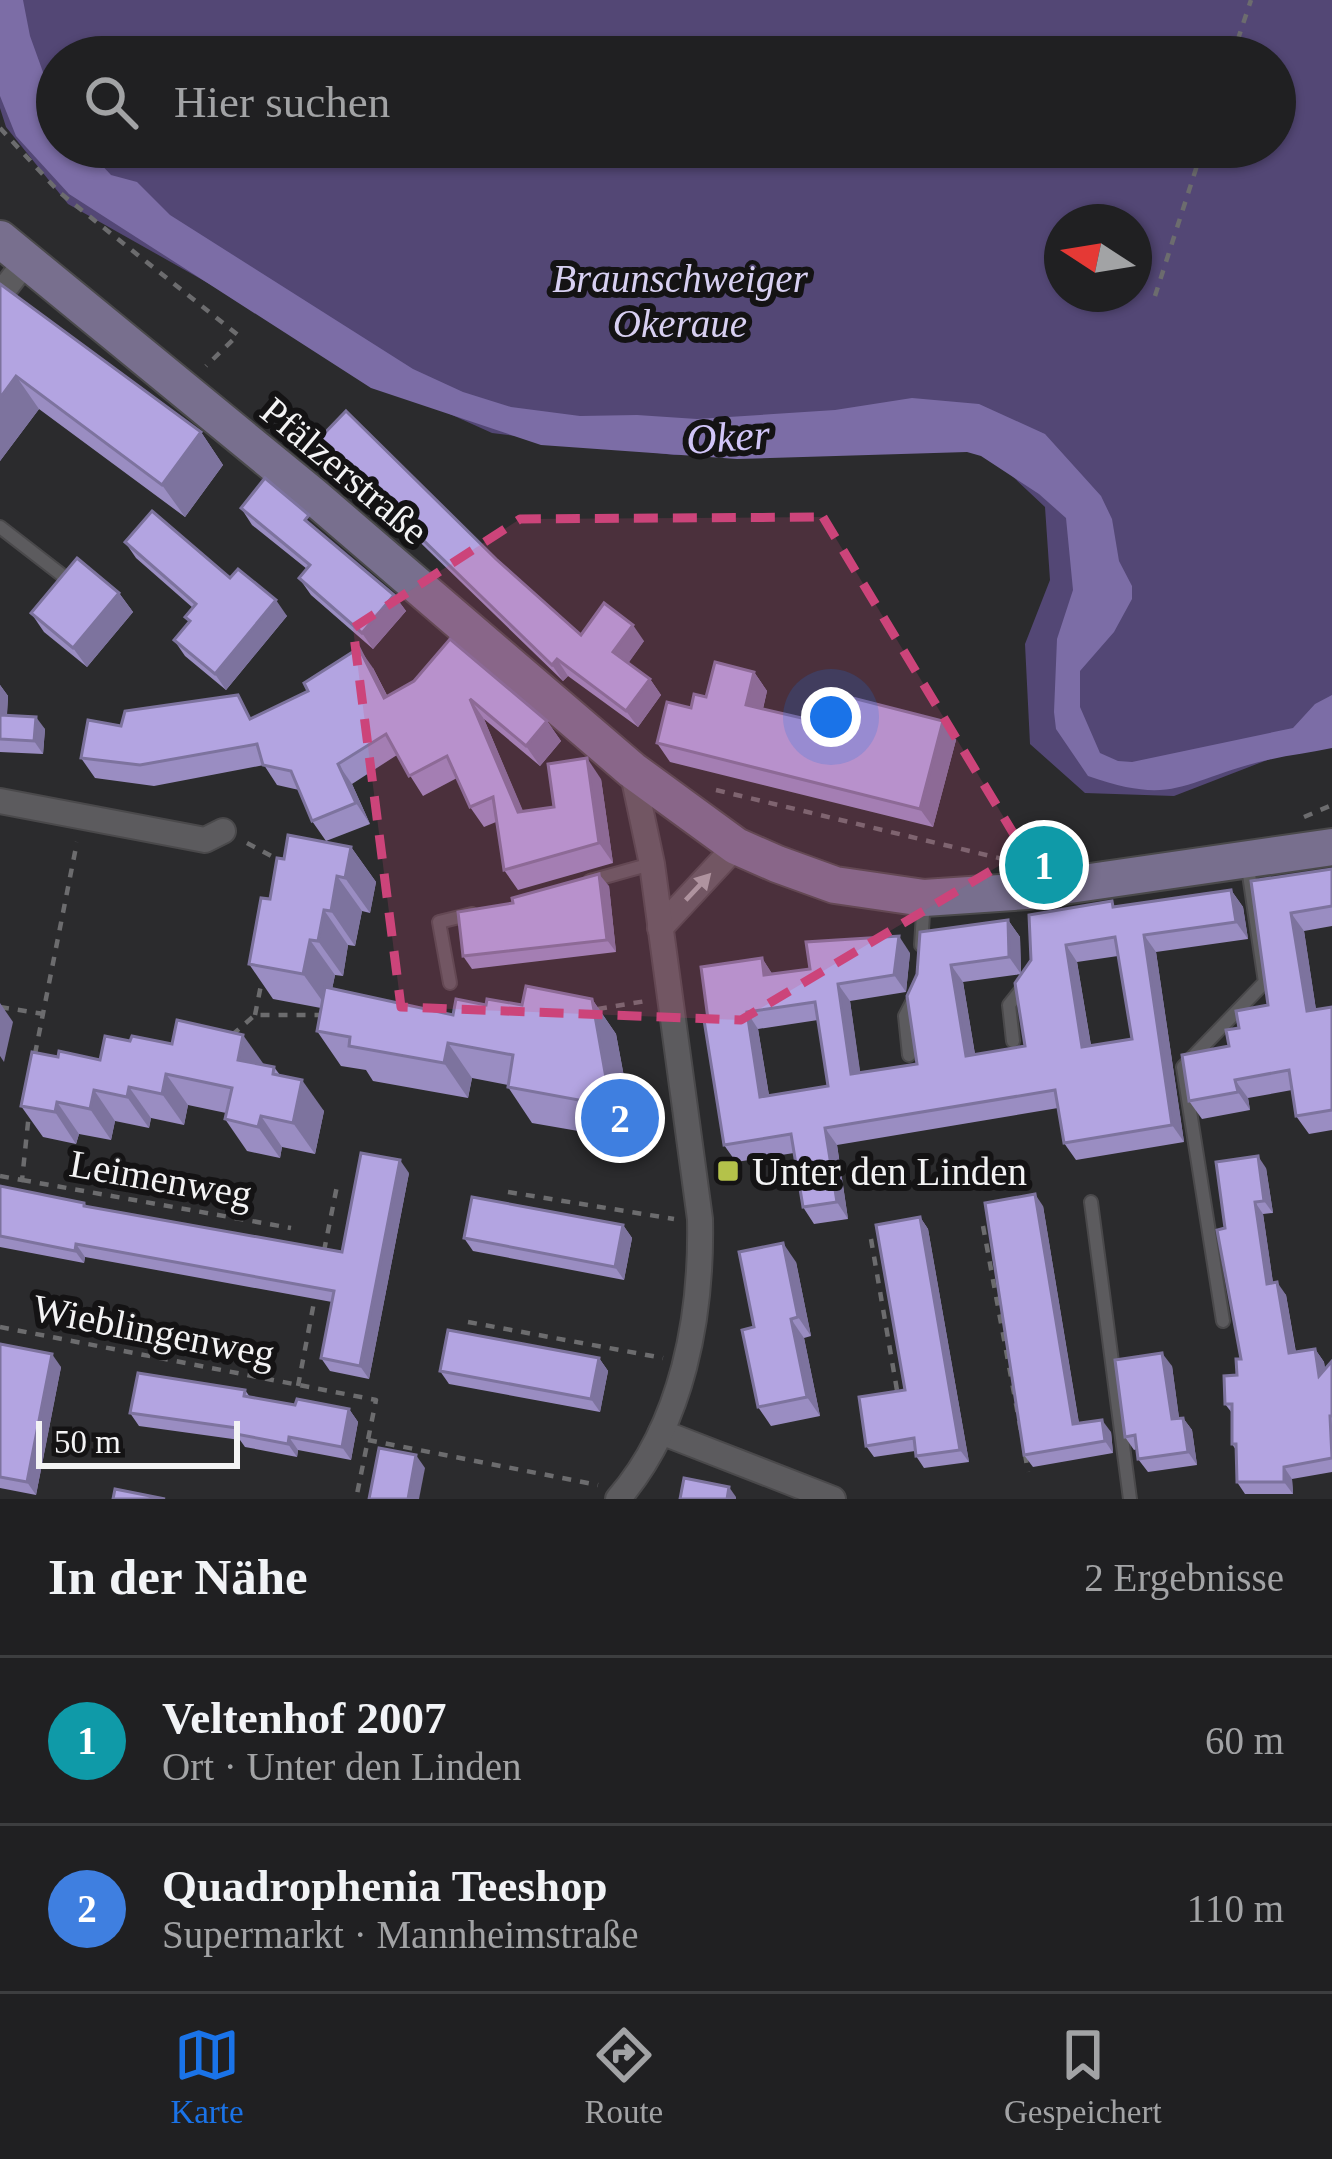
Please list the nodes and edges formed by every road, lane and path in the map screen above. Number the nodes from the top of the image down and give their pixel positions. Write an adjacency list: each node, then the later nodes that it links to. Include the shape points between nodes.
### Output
1 (1251, 0): 2 (path)
2 (1239, 36)
3 (0, 128): 4 (path)
4 (36, 167)
5 (37, 168): 10 (path, via 238,335)
6 (1196, 168): 9 (path)
7 (13, 250): 8 (street); 10 (street, Pfälzerstraße)
8 (0, 295)
9 (1155, 296)
10 (182, 388): 13 (street, Pfälzerstraße)
11 (0, 527): 12 (lane)
12 (68, 579)
13 (632, 770): 20 (street); 24 (street)
14 (699, 786): 26 (path)
15 (0, 801): 18 (street)
16 (1332, 806): 17 (path)
17 (1300, 818)
18 (82, 819): 19 (street, via 205,840); 38 (path)
19 (223, 831): 23 (path)
20 (736, 846): 27 (street, via 835,885); 29 (street, one-way to 20)
21 (1332, 847): 22 (street)
22 (1247, 860): 26 (street); 57 (lane, via 1265,982 1183,1067)
23 (285, 863)
24 (652, 864): 25 (lane); 29 (street)
25 (567, 887)
26 (1023, 888): 27 (street)
27 (924, 898): 30 (lane)
28 (482, 911): 33 (lane, via 439,922)
29 (660, 928): 35 (street)
30 (920, 966)
31 (264, 972): 40 (path)
32 (1033, 976): 41 (lane, via 1009,1005)
33 (450, 983)
34 (919, 989): 43 (lane, via 905,1016)
35 (668, 998): 37 (path); 51 (street)
36 (0, 1007): 38 (path)
37 (580, 1011)
38 (44, 1014): 44 (path)
39 (340, 1015): 40 (path)
40 (255, 1016): 42 (path)
41 (1013, 1041)
42 (221, 1044)
43 (909, 1055)
44 (35, 1057)
45 (31, 1098): 47 (path, Leimenweg)
46 (0, 1176): 47 (path, Leimenweg)
47 (22, 1180): 53 (path, Leimenweg)
48 (337, 1186): 55 (path)
49 (508, 1192): 51 (path)
50 (1091, 1202): 69 (lane)
51 (700, 1219): 60 (street)
52 (983, 1226): 65 (path)
53 (291, 1228)
54 (871, 1239): 62 (path)
55 (324, 1252)
56 (315, 1297): 61 (path, Wieblingenweg)
57 (1223, 1321)
58 (468, 1322): 60 (path)
59 (0, 1327): 61 (path, Wieblingenweg)
60 (686, 1362): 63 (street)
61 (298, 1386): 64 (path, Wieblingenweg, via 376,1400)
62 (901, 1410)
63 (661, 1432): 66 (street); 68 (street)
64 (368, 1440): 66 (path); 67 (path, Wieblingenweg)
65 (1028, 1472)
66 (622, 1495)
67 (356, 1499)
68 (833, 1499)
69 (1130, 1499)

